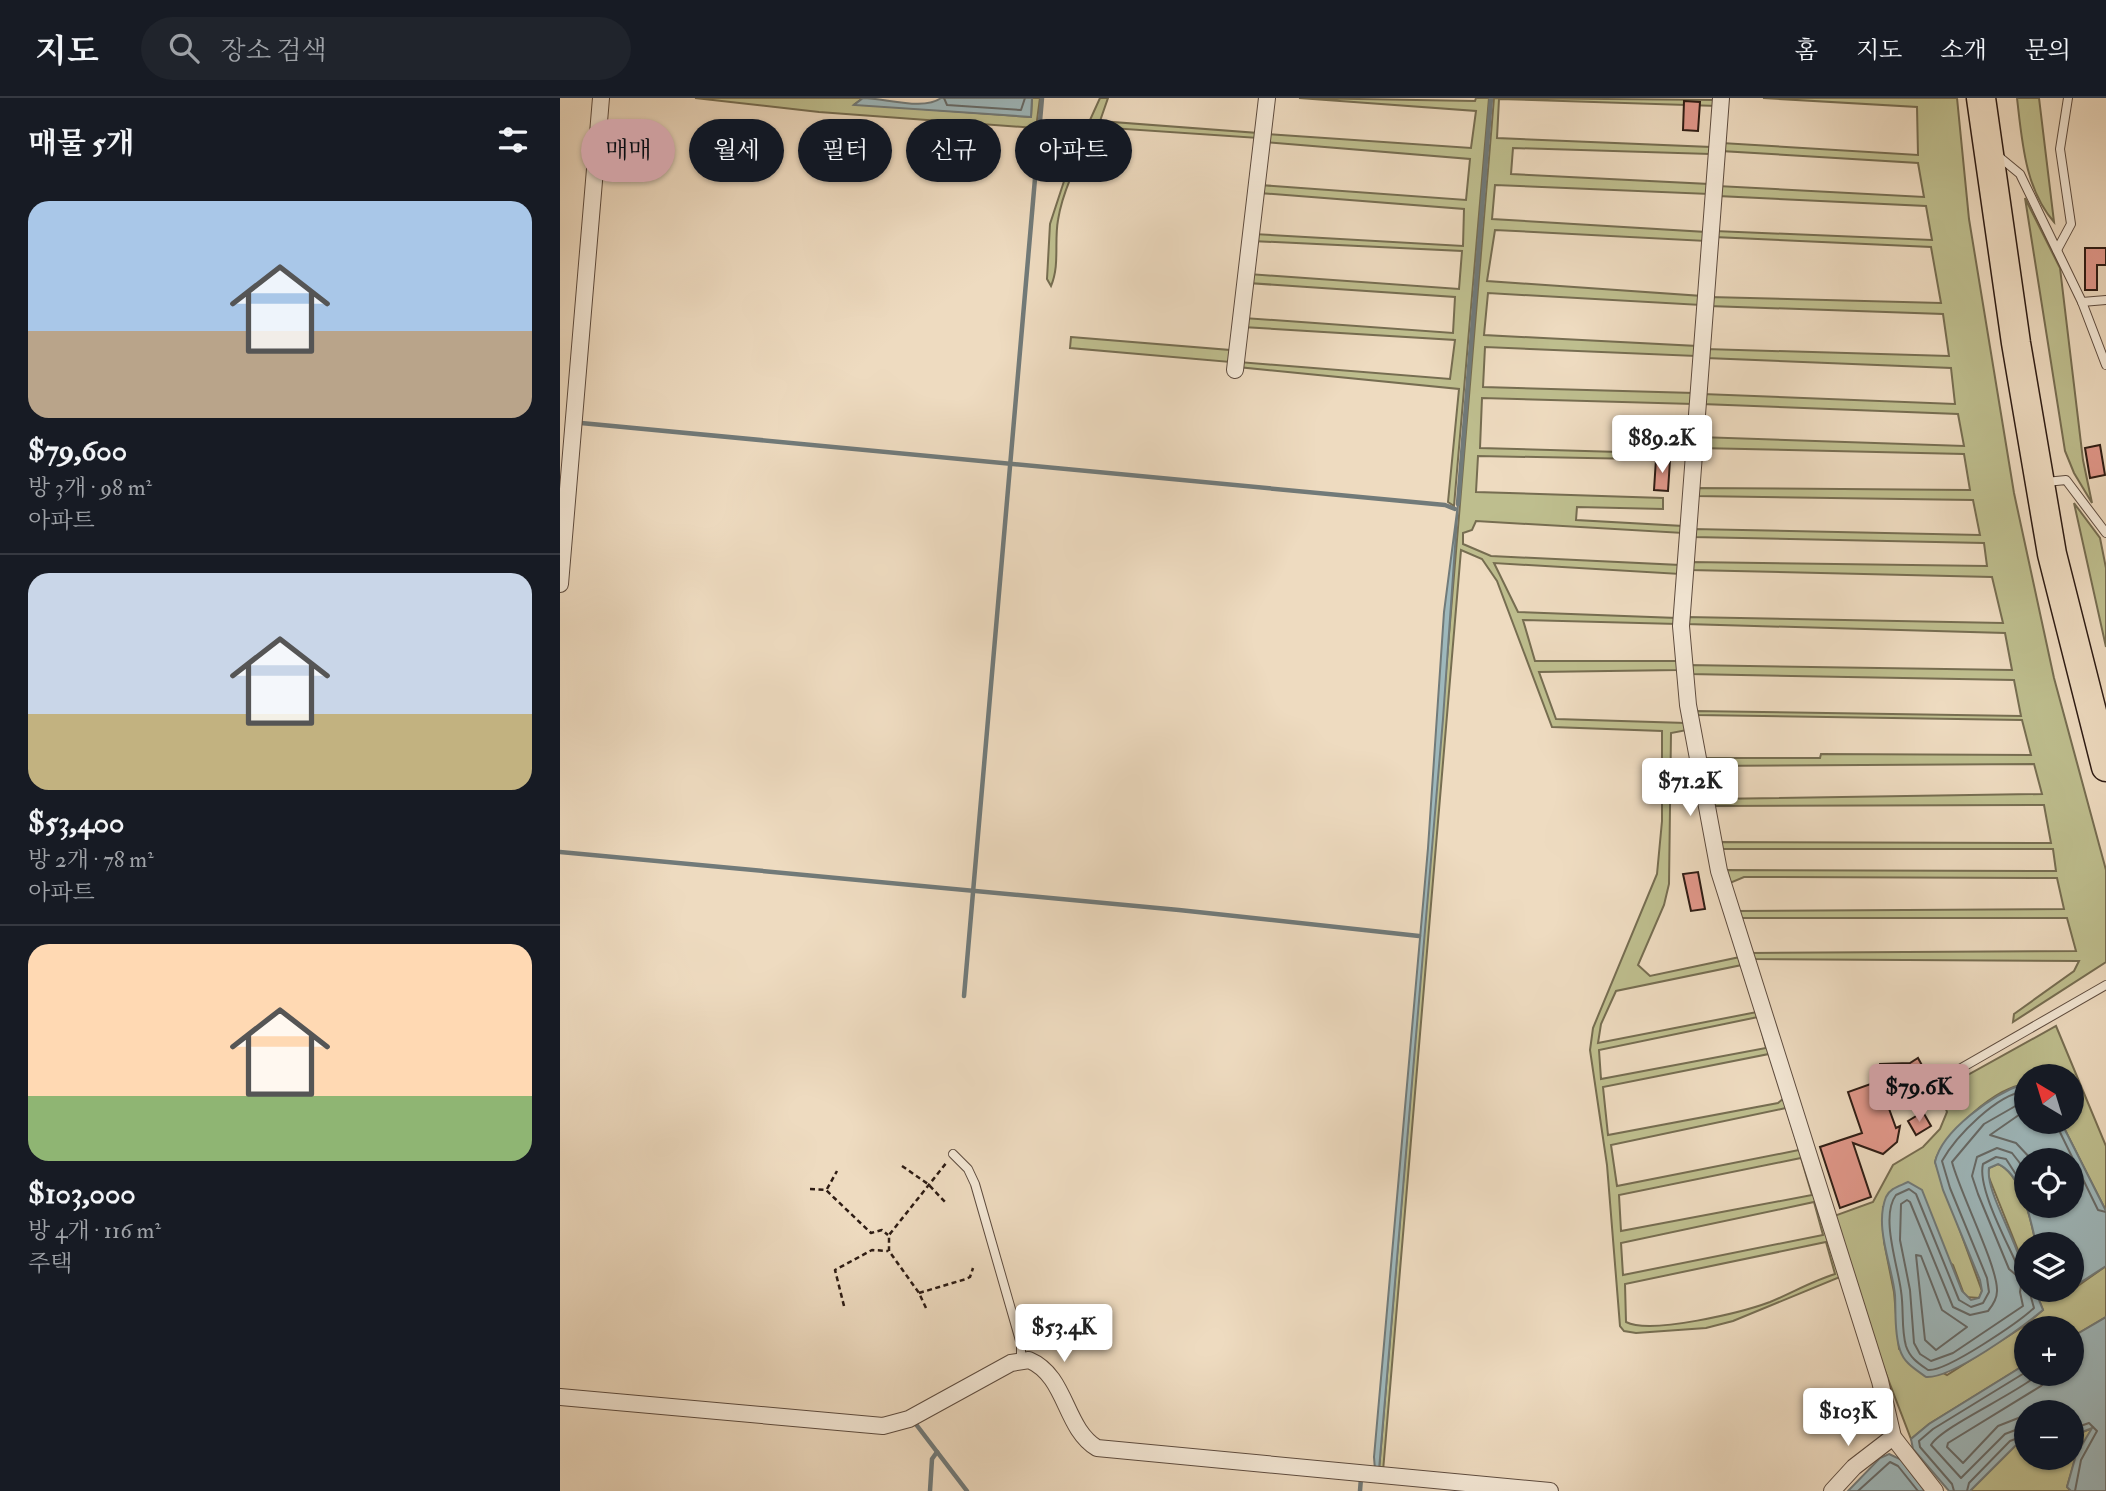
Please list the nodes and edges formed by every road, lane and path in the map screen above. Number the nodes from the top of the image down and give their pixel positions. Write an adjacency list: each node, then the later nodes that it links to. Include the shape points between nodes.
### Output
1 (601, 98): 14 (street)
2 (1268, 98): 11 (street)
3 (1721, 98): 33 (street, via 1686,547 1682,663 1719,871 1880,1381)
4 (1981, 98): 6 (highway)
5 (2068, 98): 7 (lane, via 2060,149 2071,224)
6 (1987, 146): 7 (lane, via 2020,174); 12 (highway)
7 (2057, 250): 9 (lane)
8 (2106, 300): 9 (lane)
9 (2082, 302): 10 (lane)
10 (2106, 365)
11 (1235, 370)
12 (2040, 483): 13 (lane, via 2066,480); 15 (highway, via 2052,554)
13 (2106, 533)
14 (560, 584)
15 (2106, 767)
16 (2106, 985): 17 (lane)
17 (1909, 1098)
18 (953, 1154): 21 (path); 31 (lane, via 975,1184 1021,1344)
19 (902, 1166): 21 (path)
20 (837, 1171): 23 (path)
21 (928, 1184): 24 (path); 25 (path)
22 (810, 1189): 23 (path)
23 (826, 1191): 25 (path, via 871,1233 882,1230)
24 (946, 1203)
25 (889, 1235): 26 (path)
26 (889, 1251): 28 (path); 29 (path, via 872,1250 835,1270)
27 (973, 1268): 28 (path, via 966,1279)
28 (919, 1293): 30 (path)
29 (844, 1306)
30 (926, 1308)
31 (1021, 1360): 32 (street, via 909,1419 883,1426); 34 (street, via 1036,1363 1048,1373 1083,1435 1097,1448)
32 (560, 1397)
33 (1893, 1437): 35 (street); 36 (street)
34 (1550, 1491)
35 (1832, 1491)
36 (1935, 1491)

